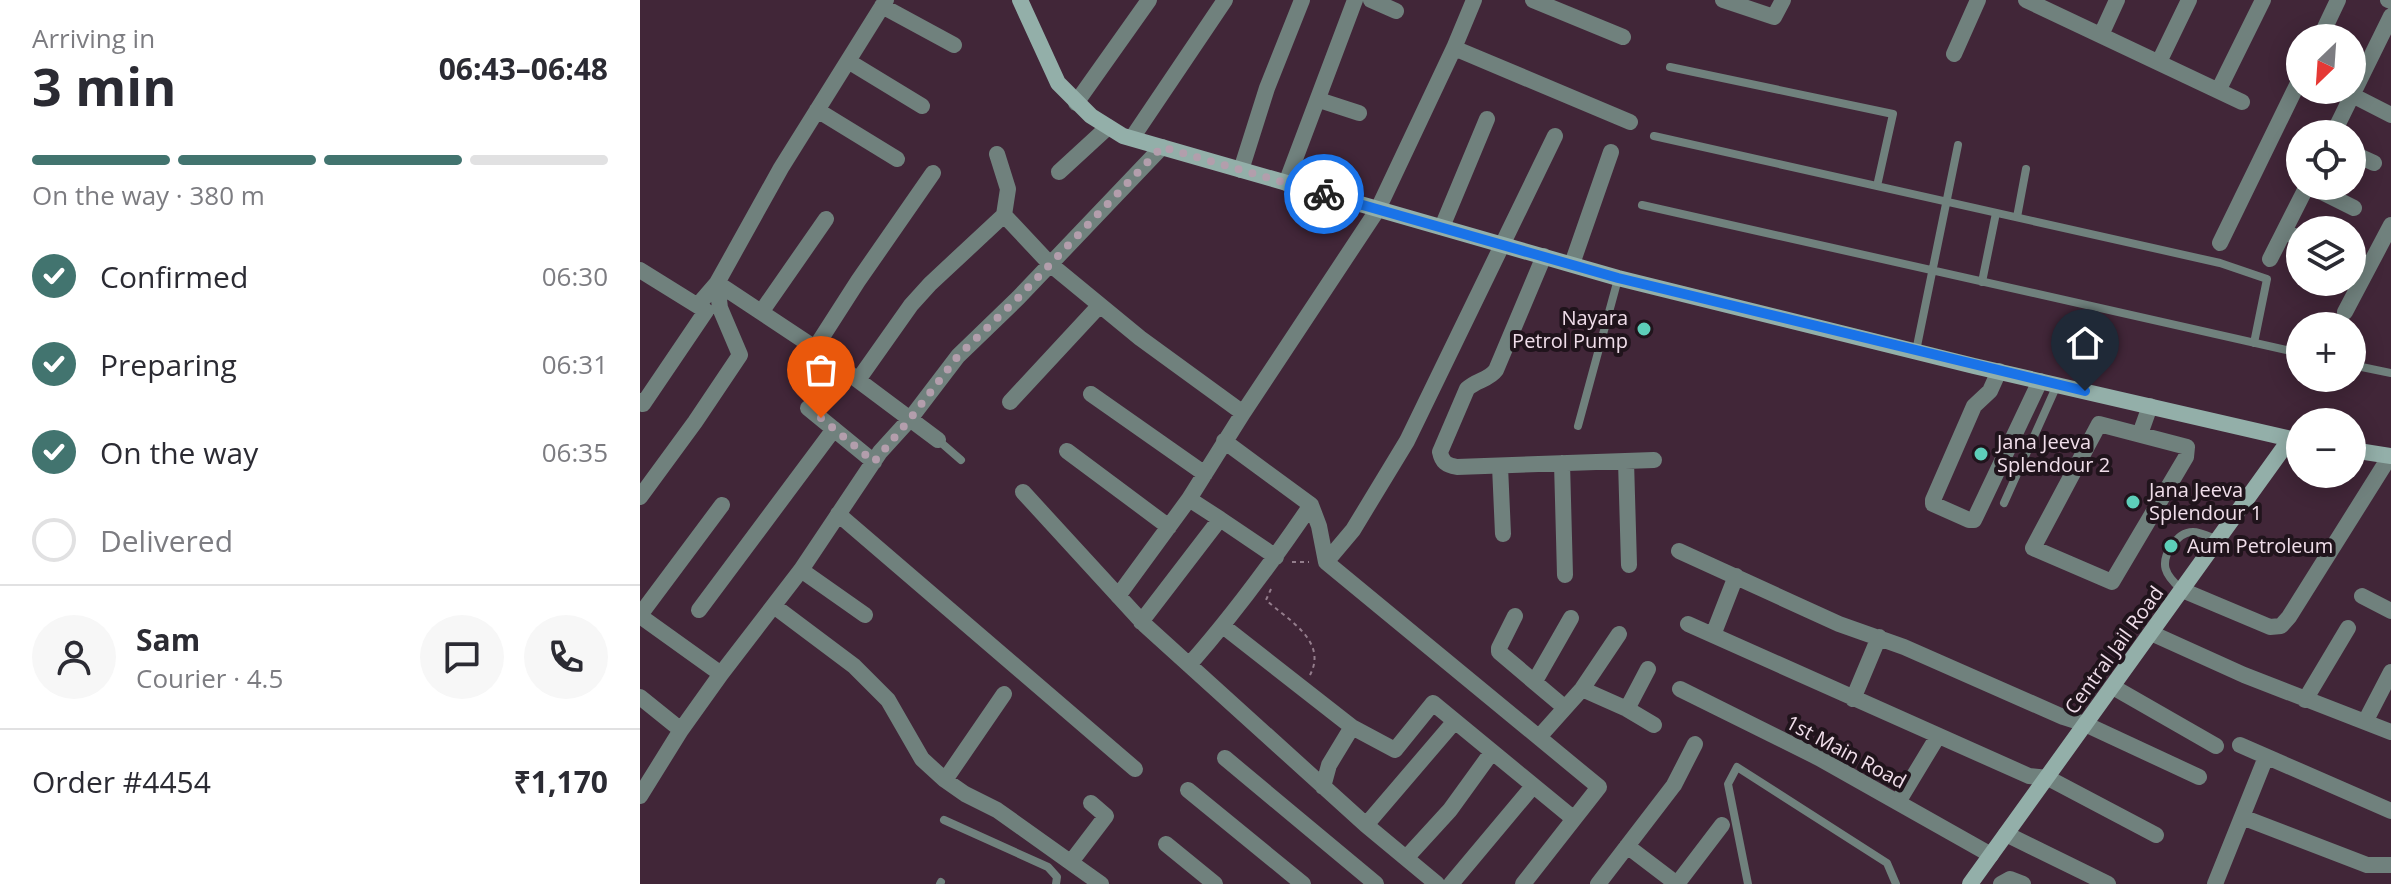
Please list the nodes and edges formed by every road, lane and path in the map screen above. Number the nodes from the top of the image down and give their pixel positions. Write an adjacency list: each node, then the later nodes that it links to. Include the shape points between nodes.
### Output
1 (1020, 0): 34 (street, via 1058,83)
2 (1149, 0): 34 (street)
3 (1225, 0): 45 (street)
4 (1302, 0): 54 (street)
5 (1355, 0): 31 (street)
6 (1371, 0): 18 (street)
7 (1474, 0): 24 (street)
8 (1533, 0): 22 (street)
9 (1723, 0): 10 (street, via 1774,17)
10 (1783, 0)
11 (1978, 0): 25 (street)
12 (2117, 0): 21 (street)
13 (2189, 0): 27 (street)
14 (2263, 0): 30 (street)
15 (2338, 0): 20 (street)
16 (2036, 2): 21 (street)
17 (884, 3): 23 (street); 26 (street)
18 (1396, 11)
19 (2391, 16): 29 (street)
20 (2327, 24)
21 (2101, 35): 27 (street)
22 (1623, 37)
23 (954, 45)
24 (1454, 48): 41 (street); 63 (street)
25 (1954, 54)
26 (848, 61): 36 (street); 37 (street)
27 (2159, 62): 30 (street)
28 (1670, 67): 58 (lane, via 1893,114)
29 (2366, 67)
30 (2219, 89): 32 (street)
31 (1319, 100): 38 (street); 57 (street)
32 (2242, 102)
33 (2366, 102): 39 (street)
34 (1076, 103): 42 (street)
35 (2288, 104): 71 (street)
36 (922, 106)
37 (817, 110): 50 (street); 81 (street)
38 (1359, 113)
39 (2391, 115)
40 (1487, 119): 69 (street)
41 (1630, 122)
42 (1108, 127): 45 (street); 55 (street)
43 (1555, 136): 72 (street)
44 (1654, 136): 58 (lane)
45 (1132, 138): 47 (street)
46 (1958, 145): 60 (lane)
47 (1162, 147): 54 (street); 75 (street)
48 (1611, 152): 76 (street)
49 (997, 154): 65 (street, via 1008,189)
50 (897, 159)
51 (2366, 159): 52 (street)
52 (2374, 163)
53 (2026, 169): 66 (lane)
54 (1241, 170): 57 (street)
55 (1059, 172)
56 (933, 173): 87 (street)
57 (1286, 183): 63 (street)
58 (1877, 186): 60 (lane)
59 (2338, 200): 62 (street)
60 (1946, 202): 64 (lane); 78 (lane)
61 (1642, 205): 78 (lane)
62 (2354, 208)
63 (1378, 209): 69 (street); 101 (street)
64 (1996, 213): 66 (lane); 80 (lane)
65 (1004, 215): 75 (street); 93 (street, via 920,294)
66 (2017, 217): 86 (lane, via 2220,263 2267,279)
67 (826, 219): 84 (street)
68 (2391, 225): 85 (street)
69 (1442, 227): 72 (street)
70 (2286, 242): 74 (street)
71 (2220, 243)
72 (1503, 244): 73 (street); 133 (street, via 1407,441 1353,530)
73 (1544, 256): 76 (street); 118 (street, via 1496,370 1467,389 1440,452 1448,465)
74 (2270, 259)
75 (1050, 264): 83 (street); 102 (street, via 958,356)
76 (1572, 264): 79 (street)
77 (640, 270): 82 (street)
78 (1932, 270): 80 (lane); 89 (lane)
79 (1618, 278): 89 (street); 103 (lane)
80 (1982, 282): 86 (lane)
81 (717, 283): 82 (street); 84 (street); 121 (street, via 720,308 740,355)
82 (698, 305): 97 (street, via 706,311 643,404)
83 (1100, 305): 98 (street); 101 (street)
84 (762, 311): 87 (street)
85 (2345, 312)
86 (2254, 343): 88 (lane)
87 (815, 348): 93 (street)
88 (2286, 350)
89 (1916, 351): 91 (street)
90 (2366, 368): 92 (lane)
91 (1999, 371): 94 (street); 94 (street, via 1990,391 1974,406 1933,500 1969,520 1974,520)
92 (2391, 373)
93 (858, 380): 102 (street)
94 (2040, 381): 95 (street)
95 (2058, 385): 99 (street); 123 (lane)
96 (1091, 394): 119 (street)
97 (640, 401)
98 (1010, 402)
99 (2150, 406): 105 (street); 106 (street)
100 (808, 408): 104 (street)
101 (1243, 413): 108 (street)
102 (910, 419): 107 (street); 116 (street)
103 (1578, 426)
104 (834, 429): 116 (street); 143 (street)
105 (2140, 434): 105 (street, via 2099,424 2033,548 2112,582 2187,453 2187,447)
106 (2286, 438)
107 (938, 440): 113 (lane)
108 (1224, 441): 119 (street); 125 (street)
109 (1067, 451): 128 (street)
110 (2286, 452): 130 (street, Central Jail Road)
111 (2366, 452): 112 (street)
112 (2391, 456): 139 (street, via 2281,626 2270,627)
113 (961, 460)
114 (1654, 460): 115 (street)
115 (1626, 461): 117 (street); 134 (street)
116 (874, 462): 126 (street)
117 (1562, 463): 118 (street); 136 (street)
118 (1500, 466): 129 (street)
119 (1205, 474): 122 (street)
120 (1023, 492): 140 (street)
121 (640, 497)
122 (1189, 499): 127 (street); 128 (street)
123 (2004, 503)
124 (722, 505): 145 (street)
125 (1311, 505): 132 (street); 133 (street)
126 (838, 514): 135 (street); 187 (street)
127 (1220, 519): 132 (street); 149 (street)
128 (1169, 527): 140 (street)
129 (1503, 534)
130 (2218, 540): 139 (street, Central Jail Road); 139 (lane, via 2197,532 2179,536 2164,563)
131 (1679, 551): 137 (street)
132 (1283, 560): 133 (path); 151 (street)
133 (1326, 562): 180 (street)
134 (1629, 565)
135 (801, 570): 142 (street); 146 (street)
136 (1565, 575)
137 (1736, 576): 155 (street); 156 (street)
138 (1274, 584): 163 (path, via 1266,600 1311,640 1316,655)
139 (2182, 590): 153 (street, Central Jail Road)
140 (1118, 596): 149 (street)
141 (2362, 596): 144 (street)
142 (774, 606): 160 (street); 191 (street, via 854,666 888,700 922,759)
143 (699, 610)
144 (2391, 611)
145 (640, 615): 160 (street)
146 (865, 615)
147 (1515, 616): 161 (street, via 1499,652)
148 (1571, 618): 161 (street)
149 (1141, 622): 157 (street)
150 (1688, 624): 155 (street)
151 (1223, 626): 157 (street); 163 (street)
152 (2348, 628): 169 (street)
153 (2151, 633): 162 (street, Central Jail Road); 169 (street)
154 (1619, 634): 164 (street)
155 (1713, 635): 168 (street)
156 (1879, 637): 168 (street); 174 (street)
157 (1189, 665): 193 (street)
158 (1648, 669): 171 (street)
159 (2391, 672): 173 (street)
160 (721, 674): 177 (street)
161 (1535, 681): 170 (street)
162 (2113, 687): 174 (street, Central Jail Road); 183 (street)
163 (1303, 688): 176 (street)
164 (1582, 689): 170 (street); 171 (street)
165 (1680, 689): 196 (street, 1st Main Road)
166 (1004, 694): 191 (street)
167 (640, 697): 177 (street)
168 (1853, 699): 179 (street)
169 (2305, 700): 173 (street)
170 (1564, 707): 180 (street)
171 (1627, 709): 175 (street)
172 (1455, 721): 176 (street, via 1433,703 1395,750); 184 (street); 202 (street)
173 (2365, 722): 178 (street)
174 (2085, 724): 189 (street); 190 (street, Central Jail Road)
175 (1654, 725)
176 (1352, 727): 193 (street, via 1329,765)
177 (681, 730): 188 (street)
178 (2391, 732)
179 (1938, 736): 190 (street, via 2029,776); 196 (street)
180 (1539, 737): 200 (street, via 1599,787)
181 (1695, 744): 207 (street, via 1674,785)
182 (2240, 745): 185 (street)
183 (2216, 746)
184 (1492, 752): 192 (street); 209 (street)
185 (2266, 757): 198 (street); 199 (street)
186 (1225, 758): 216 (street)
187 (1135, 769)
188 (646, 772): 195 (street)
189 (2199, 777)
190 (2048, 778): 204 (street, Central Jail Road); 205 (street)
191 (945, 780): 210 (street)
192 (1533, 786): 200 (street); 218 (street)
193 (1323, 787): 202 (street)
194 (1188, 790): 215 (street)
195 (640, 796)
196 (1898, 802): 208 (street, 1st Main Road)
197 (1091, 803): 210 (street, via 1106,816)
198 (2391, 811)
199 (2242, 817): 211 (street, via 2367,865); 228 (street)
200 (1574, 819): 219 (street)
201 (944, 820): 212 (lane, via 1048,867)
202 (1366, 825): 209 (street)
203 (1722, 825): 221 (street)
204 (2006, 834): 208 (street, Central Jail Road); 227 (street)
205 (2156, 835)
206 (1166, 844): 214 (street)
207 (1627, 846): 220 (street); 221 (street)
208 (1991, 855): 224 (street, Central Jail Road)
209 (1407, 857): 217 (street)
210 (1071, 862): 213 (street)
211 (2391, 865)
212 (1056, 884)
213 (1101, 884)
214 (1215, 884)
215 (1303, 884)
216 (1376, 884)
217 (1437, 884)
218 (1451, 884)
219 (1523, 884)
220 (1598, 884)
221 (1677, 884)
222 (1748, 884): 223 (lane, via 1728,784 1737,767 1887,863)
223 (1896, 884)
224 (1970, 884)
225 (2001, 884): 226 (street, via 2010,879)
226 (2023, 884)
227 (2108, 884)
228 (2215, 884)

